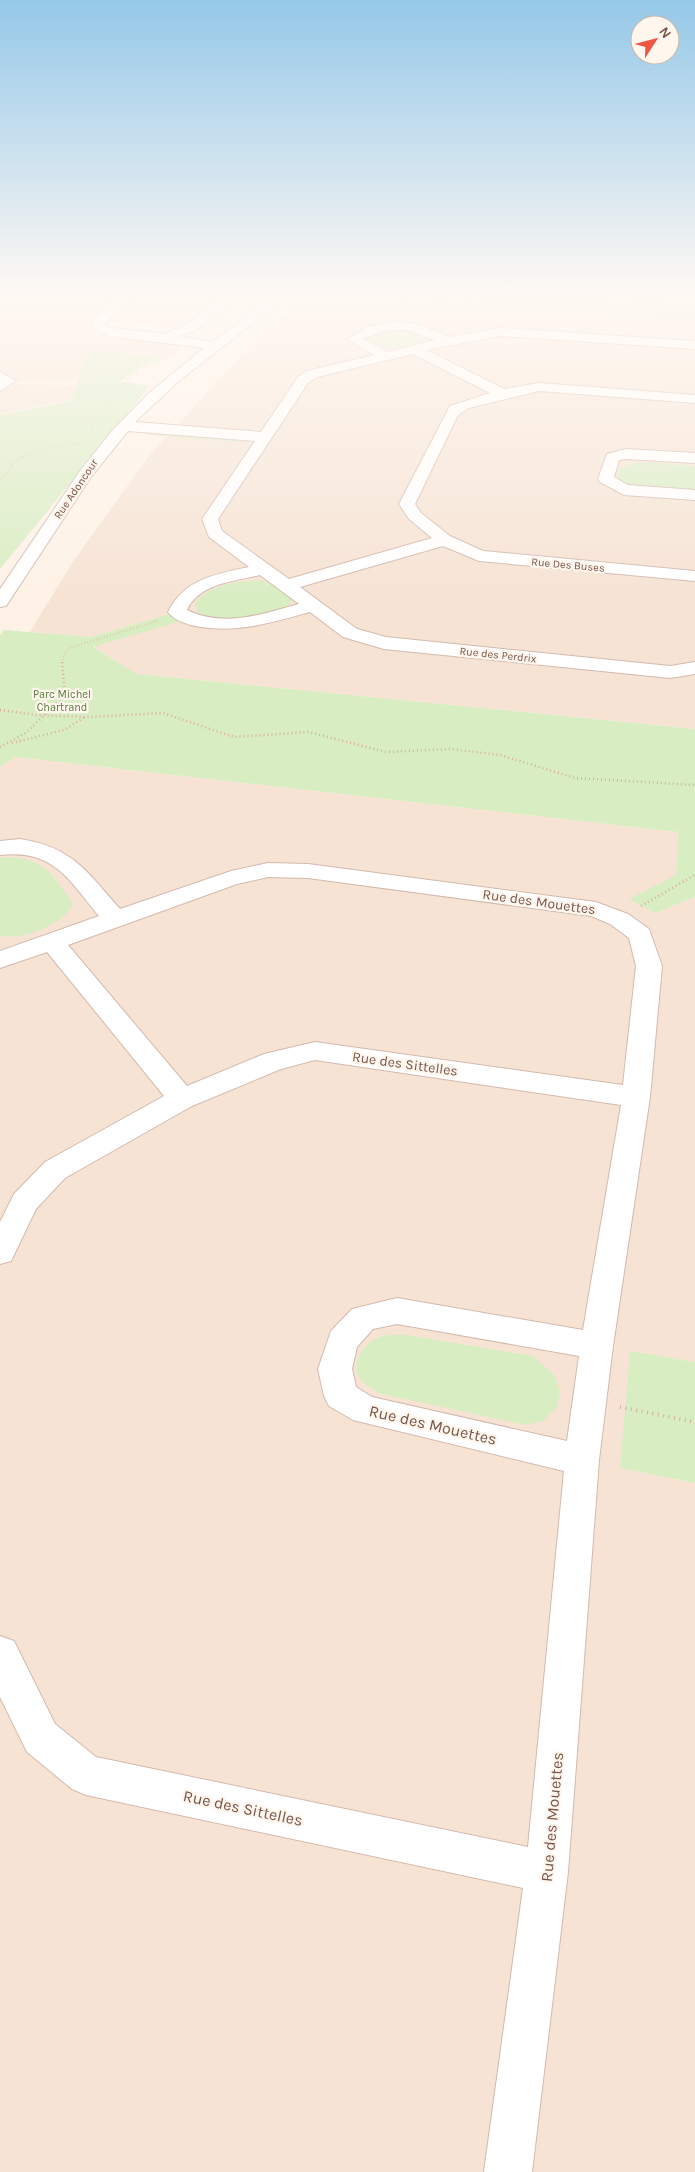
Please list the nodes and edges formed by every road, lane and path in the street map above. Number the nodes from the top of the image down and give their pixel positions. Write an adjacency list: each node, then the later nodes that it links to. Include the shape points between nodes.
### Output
1 (115, 396): 8 (path, Rue Adoncour, via 91,419)
2 (152, 396): 7 (street, Rue Adoncour)
3 (292, 396): 10 (street, Rue des Perdrix)
4 (495, 396): 14 (street, Rue Des Buses, via 455,409 407,504 415,516)
5 (664, 396): 6 (street, Rue Des Buses)
6 (695, 399)
7 (120, 430): 10 (street); 18 (street, Rue Adoncour, via 82,479)
8 (94, 438)
9 (91, 440): 12 (path, Rue Adoncour, via 18,459 8,476)
10 (260, 442): 15 (street, Rue des Perdrix, via 210,519 215,533)
11 (695, 458): 13 (street, via 626,454 612,457 606,479 624,490)
12 (0, 482)
13 (695, 496)
14 (444, 540): 16 (street, Rue Des Buses, via 478,556); 17 (street)
15 (261, 570): 17 (street, Rue des Perdrix); 20 (street, via 188,592 180,601 177,612)
16 (695, 576)
17 (286, 586): 19 (street, Rue des Perdrix)
18 (0, 602)
19 (310, 606): 20 (street, via 247,623 220,626 201,623); 21 (street, Rue des Perdrix, via 350,633 384,643 670,672)
20 (181, 614): 23 (path, via 63,652 65,695)
21 (695, 668)
22 (0, 710): 23 (path)
23 (47, 716): 24 (path); 25 (path)
24 (86, 717): 25 (path, via 64,730); 27 (path, via 163,713 234,737 308,732 386,752 450,748 500,755 575,778)
25 (12, 743): 26 (path)
26 (0, 747)
27 (695, 786)
28 (0, 848): 30 (street, via 36,846 60,858)
29 (695, 876): 31 (path)
30 (114, 918): 31 (street, Rue des Mouettes, via 231,878 268,870 308,871 596,909); 32 (street, Rue des Mouettes)
31 (619, 919): 34 (street, Rue des Mouettes, via 640,934 649,966)
32 (52, 942): 33 (street, Rue des Mouettes); 35 (street)
33 (0, 959)
34 (636, 1097): 35 (street, Rue des Sittelles, via 315,1051 274,1061); 37 (street, Rue des Mouettes)
35 (182, 1099): 36 (street, Rue des Sittelles, via 54,1170 25,1202)
36 (0, 1252)
37 (597, 1346): 38 (street, Rue des Mouettes); 40 (street, Rue des Mouettes, via 397,1311 363,1318 342,1341 335,1369 342,1396 365,1410)
38 (590, 1401): 39 (path); 40 (street, Rue des Mouettes)
39 (695, 1422)
40 (582, 1460): 42 (street, Rue des Mouettes)
41 (0, 1655): 42 (street, Rue des Sittelles, via 41,1738 86,1776)
42 (547, 1872): 43 (street, Rue des Mouettes)
43 (508, 2172)

